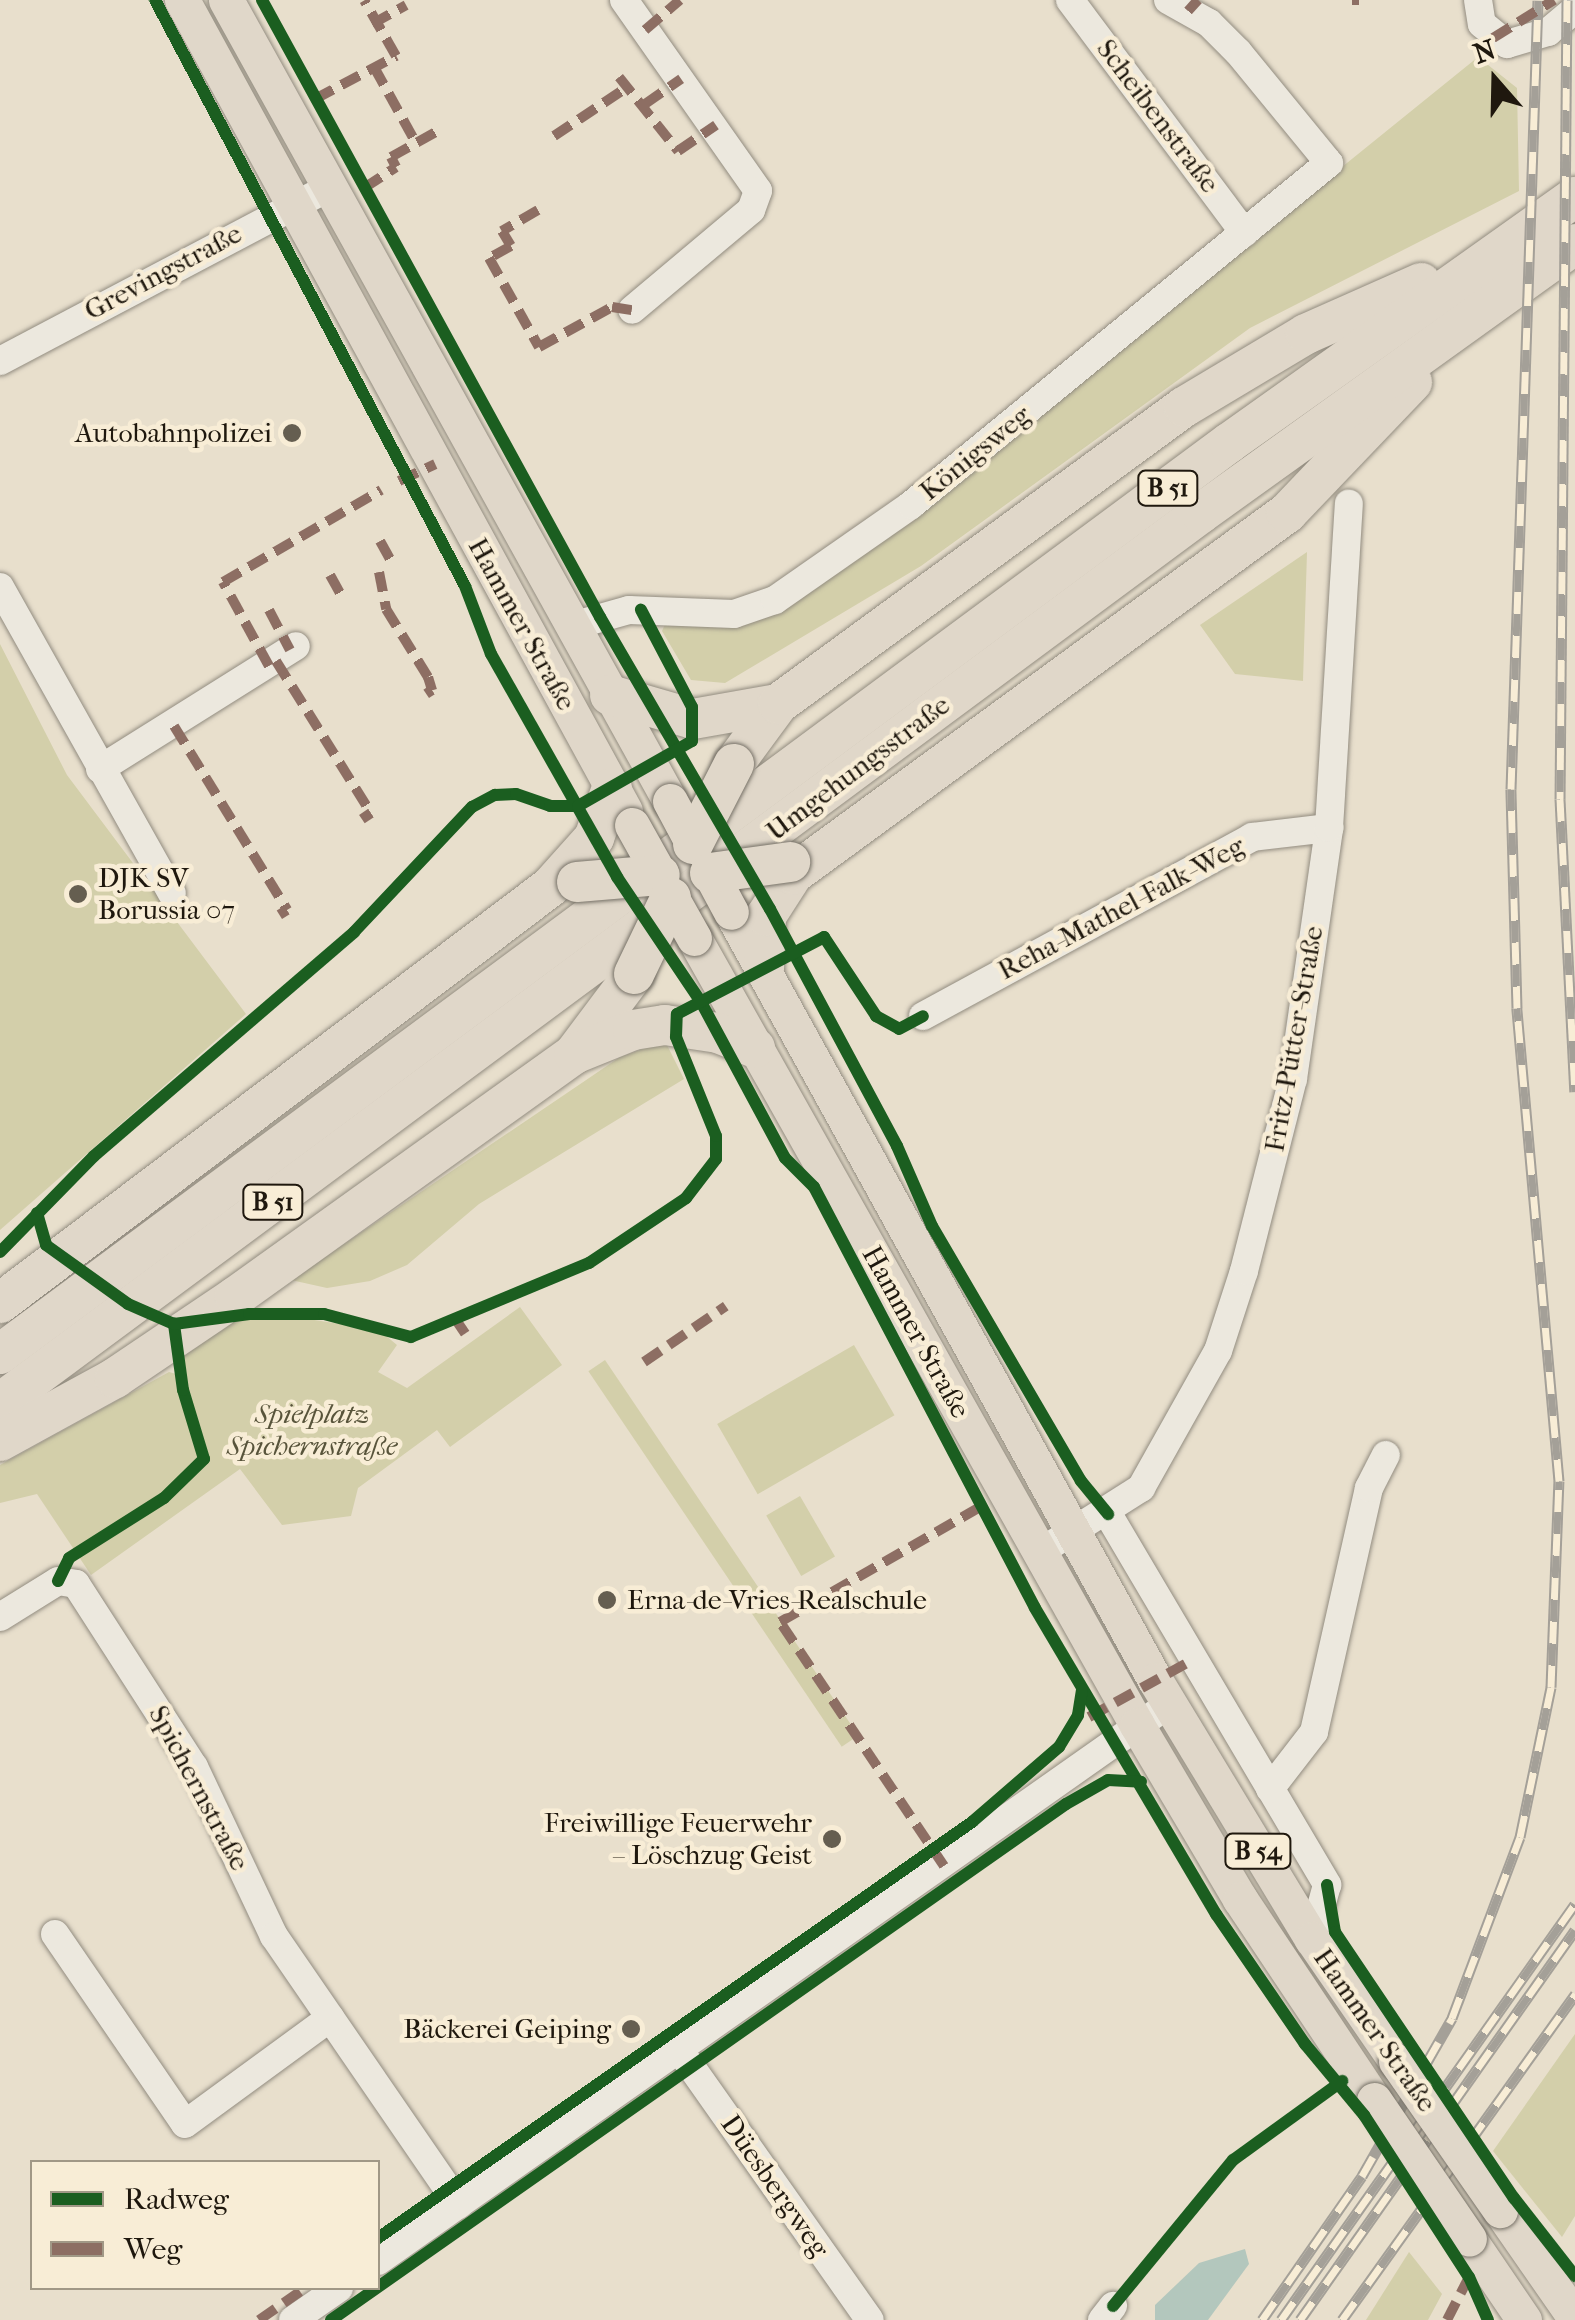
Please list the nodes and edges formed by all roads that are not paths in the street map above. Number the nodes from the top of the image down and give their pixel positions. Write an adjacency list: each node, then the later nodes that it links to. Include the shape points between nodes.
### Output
1 (182, 0): 10 (main road, Hammer Straße)
2 (226, 0): 8 (main road, Hammer Straße)
3 (624, 0): 14 (street, via 758,191 751,210)
4 (1070, 0): 11 (street, Scheibenstraße)
5 (1168, 0): 11 (street, Königsweg, via 1209,23 1238,52 1329,163)
6 (1478, 0): 7 (street, via 1482,24 1493,38 1522,44)
7 (1575, 10)
8 (328, 188): 10 (street, Grevingstraße); 19 (main road, Hammer Straße)
9 (1575, 198): 12 (highway, Umgehungsstraße / B 51)
10 (293, 205): 16 (street, Grevingstraße); 24 (main road, Hammer Straße)
11 (1244, 232): 19 (street, Königsweg, via 911,505 775,600 734,614 629,610)
12 (1512, 242): 22 (highway, via 1306,334 1184,408); 35 (highway, Umgehungsstraße / B 51, via 1229,443)
13 (1575, 244): 15 (highway, Umgehungsstraße / B 51)
14 (632, 310)
15 (1476, 314): 26 (highway, via 1287,513); 36 (highway, Umgehungsstraße / B 51)
16 (0, 361)
17 (1348, 504): 25 (street, Fritz-Pütter-Straße)
18 (0, 588): 23 (street)
19 (572, 626): 21 (main road, Hammer Straße)
20 (296, 646): 23 (street)
21 (610, 694): 22 (highway, via 693,719); 27 (main road, Hammer Straße, bridge, via 670,801)
22 (778, 704): 27 (highway, bridge, via 734,764)
23 (100, 769): 29 (street)
24 (612, 788): 27 (main road, Hammer Straße, bridge, via 632,825); 28 (highway, via 594,838)
25 (1329, 828): 31 (street, Reha-Mathel-Falk-Weg, via 1252,837); 39 (street, Fritz-Pütter-Straße, via 1293,1079 1244,1271 1218,1351 1180,1425 1141,1488)
26 (807, 858): 27 (highway, bridge); 30 (highway, via 766,916)
27 (683, 873): 28 (highway, bridge); 30 (main road, Hammer Straße / B 54, bridge, via 731,912); 32 (main road, Hammer Straße / B 54, bridge, via 694,938); 33 (highway, bridge, via 634,974)
28 (564, 884): 34 (highway)
29 (172, 893)
30 (764, 969): 40 (main road, Hammer Straße / B 54)
31 (922, 1016)
32 (754, 1048): 33 (highway, via 718,1033 665,1026 633,1030); 41 (main road, Hammer Straße / B 54)
33 (574, 1054): 37 (highway, via 146,1358)
34 (0, 1303)
35 (0, 1354)
36 (0, 1403)
37 (0, 1440)
38 (1386, 1455): 45 (street, via 1369,1488 1314,1732)
39 (1108, 1514): 40 (street, Fritz-Pütter-Straße); 45 (street, Hammer Straße)
40 (1072, 1534): 41 (street, Fritz-Pütter-Straße); 43 (main road, Hammer Straße / B 54)
41 (1040, 1552): 44 (main road, Hammer Straße / B 54)
42 (0, 1617): 48 (street, Spichernstraße, via 58,1581 76,1584 194,1766 274,1936)
43 (1169, 1704): 44 (street); 47 (main road, Hammer Straße / B 54)
44 (1137, 1725): 49 (street); 56 (main road, Hammer Straße / B 54, bridge, via 1240,1900)
45 (1270, 1789): 47 (street, Hammer Straße, via 1327,1884)
46 (55, 1934): 48 (street, via 185,2124)
47 (1312, 1939): 53 (main road, Hammer Straße / B 54, bridge)
48 (330, 2018): 50 (street, Spichernstraße)
49 (680, 2050): 50 (street); 55 (street, Düesbergweg)
50 (459, 2206): 51 (street)
51 (380, 2260)
52 (336, 2290): 54 (street)
53 (1575, 2318)
54 (293, 2320)
55 (870, 2320)
56 (1524, 2320)

